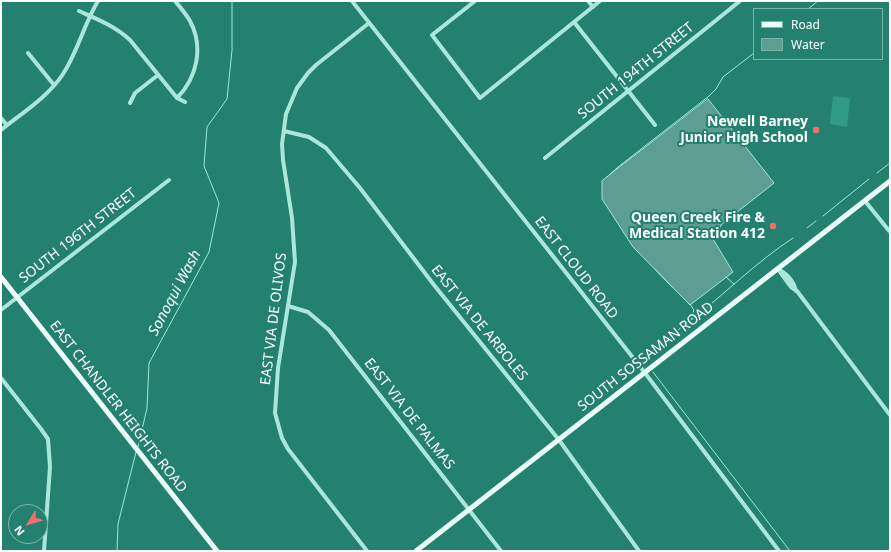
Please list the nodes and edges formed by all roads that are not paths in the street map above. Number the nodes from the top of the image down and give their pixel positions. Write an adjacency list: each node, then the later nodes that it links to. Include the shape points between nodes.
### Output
1 (98, 1): 10 (street)
2 (175, 1): 17 (street, via 192,25 198,50 198,60 192,78)
3 (352, 1): 12 (street, EAST CLOUD ROAD)
4 (475, 1): 11 (street, via 432,35 480,98)
5 (588, 1): 8 (street)
6 (600, 1): 8 (street)
7 (740, 1): 16 (street, SOUTH 194TH STREET)
8 (593, 7): 11 (street)
9 (79, 11): 10 (street)
10 (90, 16): 14 (street, via 122,32); 15 (street, via 68,66)
11 (574, 22): 16 (street)
12 (369, 23): 24 (street, EAST VIA DE OLIVOS, via 308,73 291,100); 35 (street, EAST CLOUD ROAD)
13 (28, 53): 15 (street)
14 (158, 75): 17 (street); 19 (street, via 135,93)
15 (54, 85): 21 (street, via 35,104)
16 (628, 91): 22 (street); 25 (street, SOUTH 194TH STREET)
17 (177, 98): 18 (street)
18 (185, 102)
19 (130, 103)
20 (1, 118): 21 (street)
21 (7, 125): 23 (street)
22 (655, 125)
23 (1, 130)
24 (284, 131): 33 (street, EAST VIA DE OLIVOS, via 283,160 292,218 295,262); 38 (street, EAST VIA DE ARBOLES, via 309,137 326,148)
25 (545, 158)
26 (169, 180): 32 (street, SOUTH 196TH STREET)
27 (890, 182): 28 (main road, SOUTH SOSSAMAN ROAD)
28 (866, 201): 29 (street); 30 (main road, SOUTH SOSSAMAN ROAD)
29 (890, 232)
30 (778, 269): 35 (main road, SOUTH SOSSAMAN ROAD); 37 (street, via 787,274)
31 (1, 277): 32 (main road, EAST CHANDLER HEIGHTS ROAD)
32 (17, 297): 34 (street, SOUTH 196TH STREET); 41 (main road, EAST CHANDLER HEIGHTS ROAD)
33 (288, 306): 39 (street, EAST VIA DE PALMAS, via 308,312 329,330); 42 (street, EAST VIA DE OLIVOS, via 278,368 275,413 282,438)
34 (1, 310)
35 (645, 373): 38 (main road, SOUTH SOSSAMAN ROAD); 46 (street, EAST CLOUD ROAD)
36 (1, 378): 40 (street, via 48,439 50,467)
37 (890, 415)
38 (559, 440): 39 (main road, SOUTH SOSSAMAN ROAD); 45 (street, EAST VIA DE ARBOLES)
39 (470, 510): 43 (main road, SOUTH SOSSAMAN ROAD); 44 (street, EAST VIA DE PALMAS)
40 (44, 551)
41 (217, 551)
42 (367, 551)
43 (416, 551)
44 (501, 551)
45 (639, 551)
46 (779, 551)

